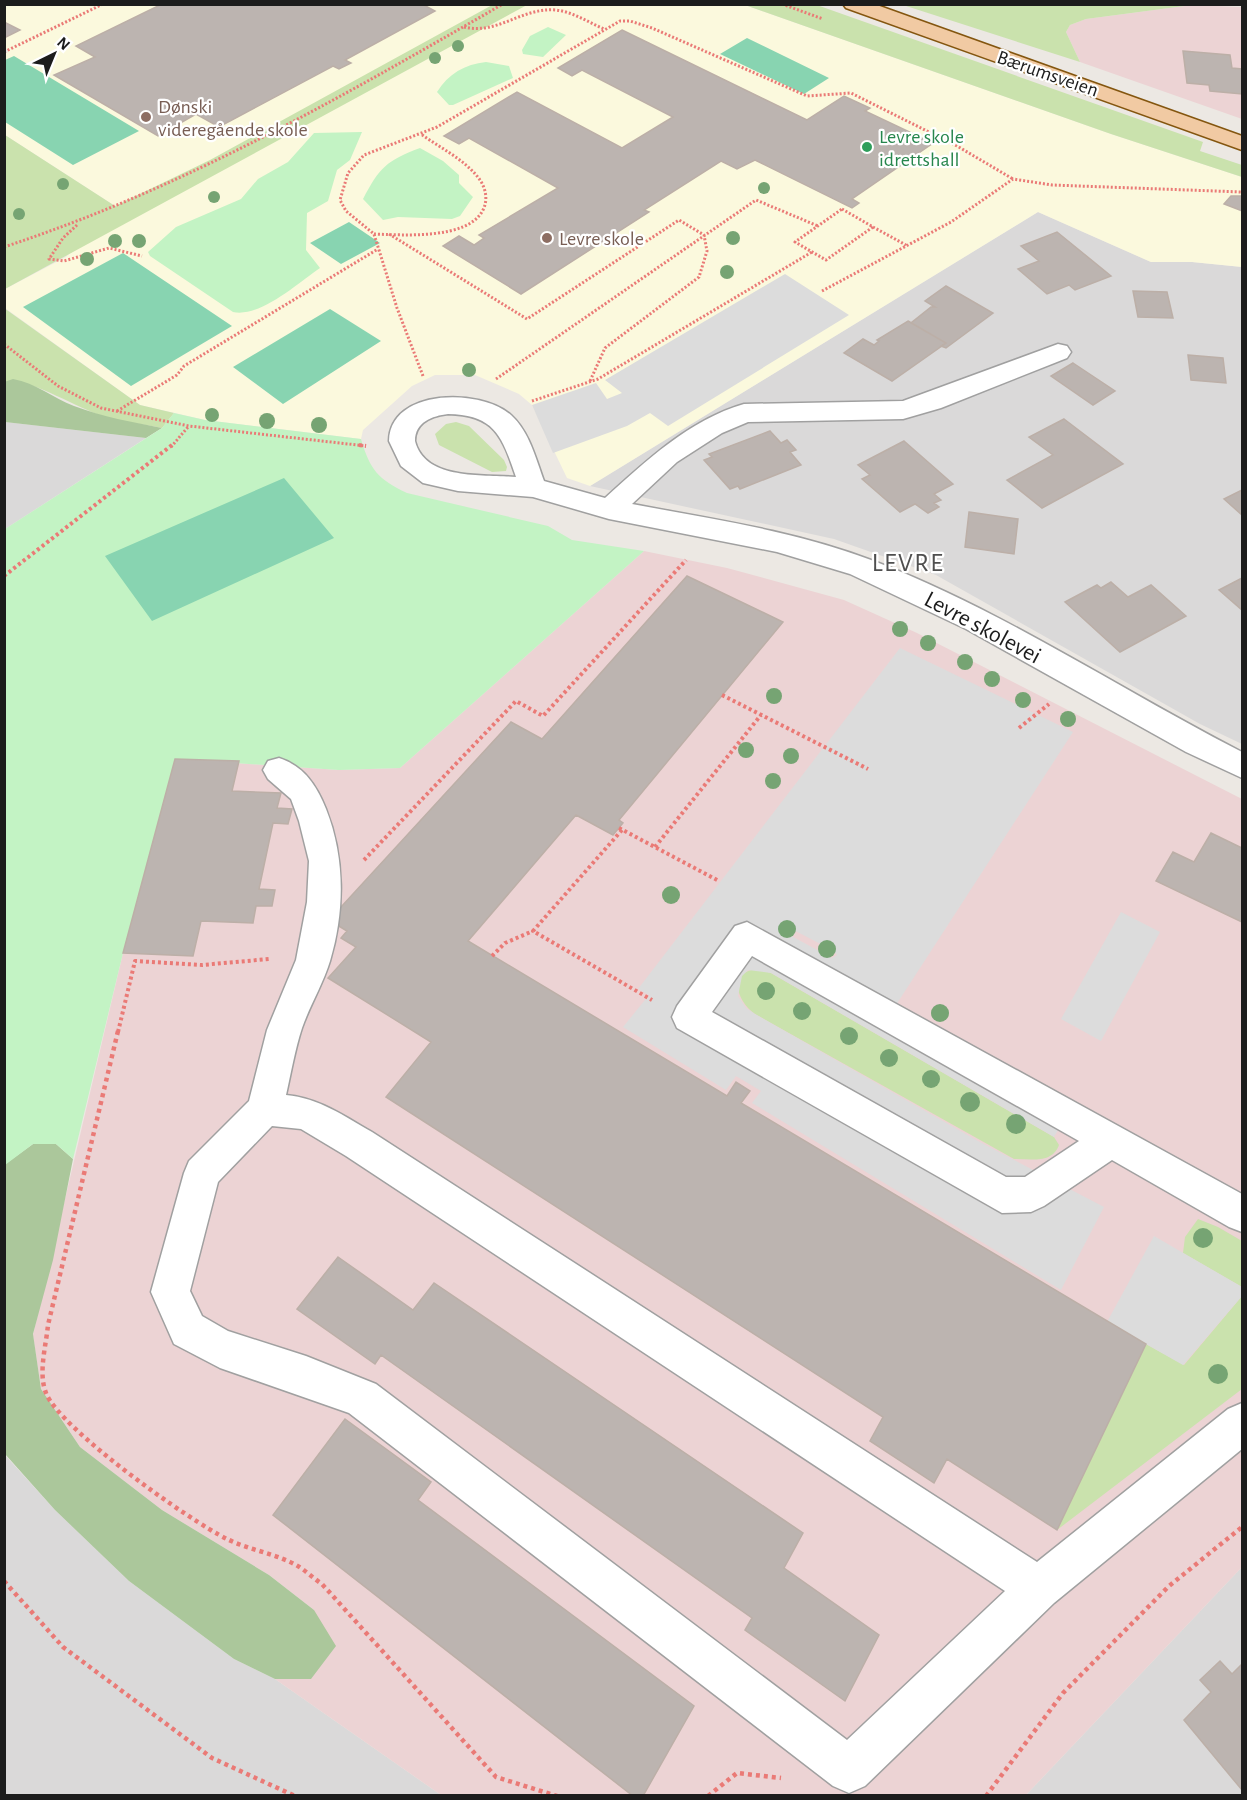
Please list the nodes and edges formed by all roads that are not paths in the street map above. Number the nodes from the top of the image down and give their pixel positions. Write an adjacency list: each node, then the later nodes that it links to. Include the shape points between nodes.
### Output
1 (853, 4): 2 (main road, Bærumsveien)
2 (1242, 142)
3 (1058, 352): 5 (street, via 933,402 903,410 744,413 713,427 668,456)
4 (533, 488): 4 (street, Levre skolevei, via 484,486 432,476 413,463 402,446 402,432 414,417 430,409 465,404 484,409 503,421 519,448); 5 (street, Levre skolevei)
5 (610, 509): 6 (street, Levre skolevei, via 824,556 884,576 968,616 1116,700)
6 (1242, 765)
7 (279, 770): 8 (street, via 304,792 315,820 324,861 324,902 313,960 284,1030)
8 (265, 1109): 12 (street, via 306,1113 359,1144); 12 (street, via 202,1173 170,1293 188,1330 220,1348 362,1398 849,1770)
9 (1110, 1141): 9 (street, via 747,936 689,1017 1002,1195 1031,1194); 10 (street)
10 (1242, 1214)
11 (1242, 1423): 12 (street)
12 (1040, 1588)

